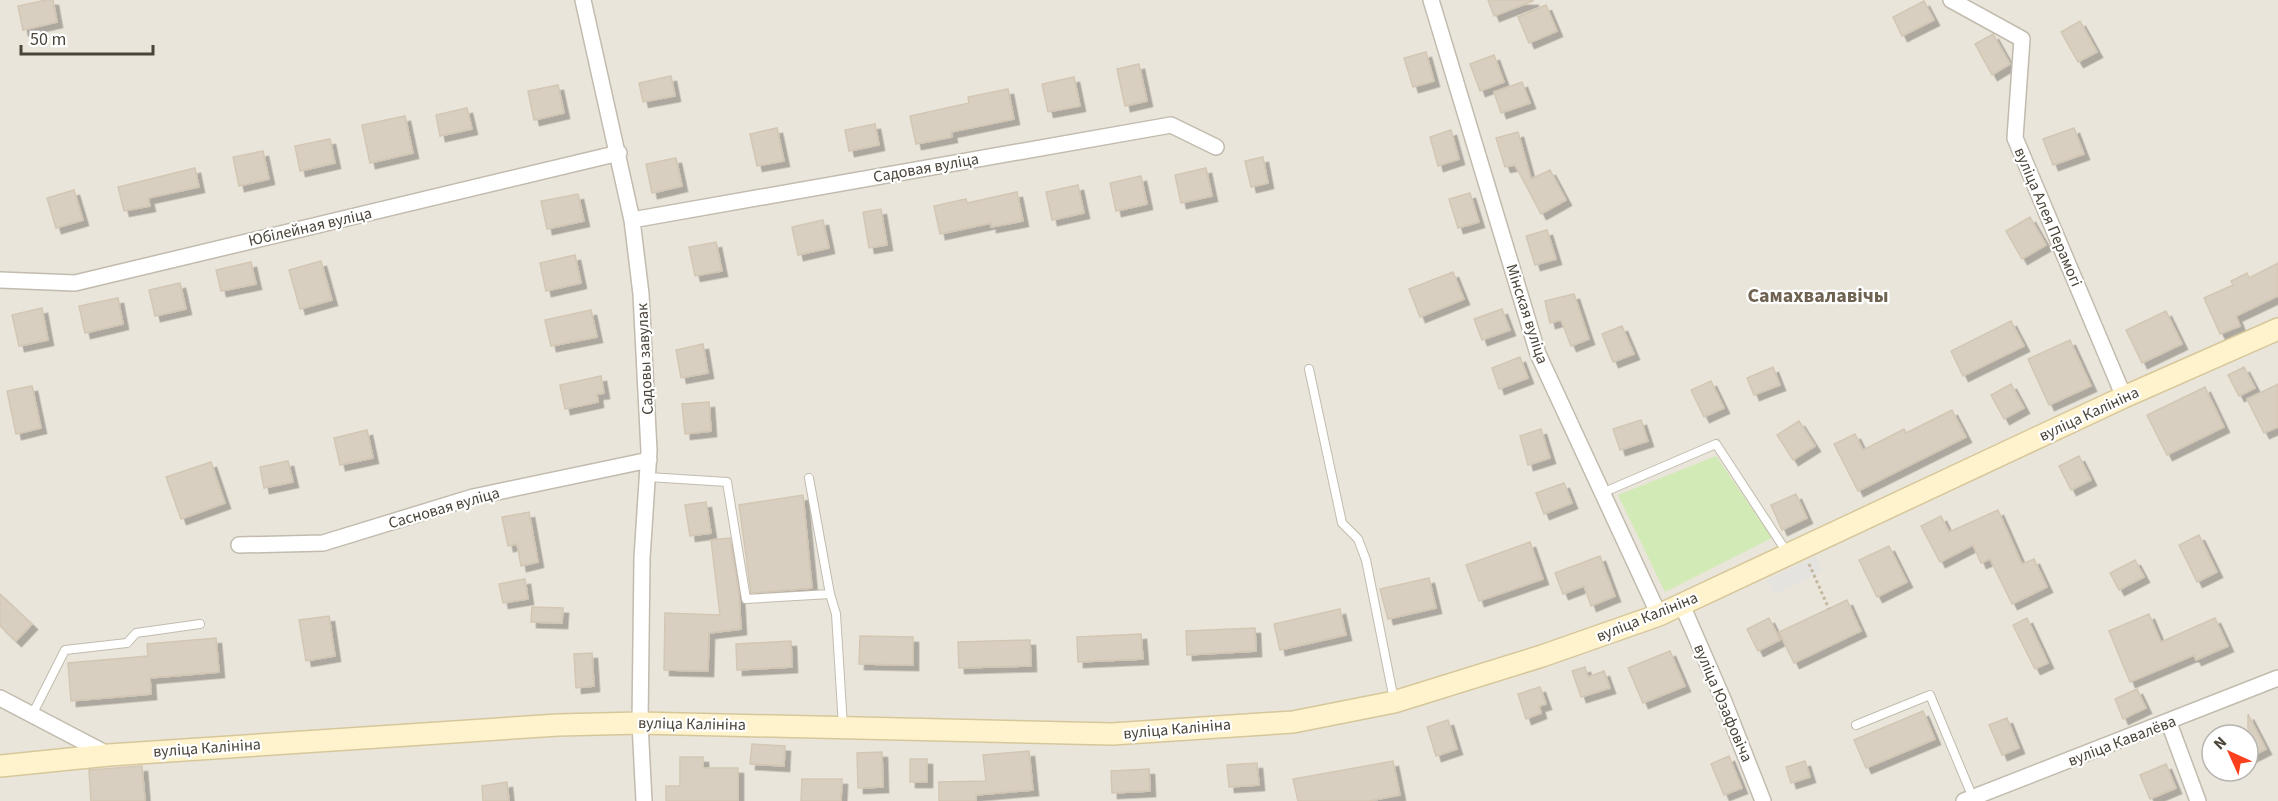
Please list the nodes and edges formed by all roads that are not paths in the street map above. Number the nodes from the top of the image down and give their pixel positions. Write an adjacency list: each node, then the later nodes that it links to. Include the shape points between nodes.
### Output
1 (583, 0): 5 (street, Садовы завулак)
2 (1431, 0): 14 (street, Мінская вуліца, via 1538,354)
3 (1951, 0): 10 (street, вуліца Алея Перамогі, via 2022,39 2015,138)
4 (1216, 147): 6 (street, Садовая вуліца, via 1171,125)
5 (619, 153): 6 (street, Садовы завулак); 7 (street, Юбілейная вуліца, via 75,283)
6 (632, 220): 11 (street, Садовы завулак, via 641,294)
7 (0, 280)
8 (2278, 329): 10 (street, вуліца Калініна)
9 (1309, 369): 23 (lane, via 1342,523 1358,539 1366,560)
10 (2124, 397): 16 (street, вуліца Калініна)
11 (649, 460): 12 (street, Садовы завулак); 15 (street, Сасновая вуліца, via 473,497 323,543)
12 (648, 477): 17 (lane, via 727,482 746,600); 25 (street, Садовы завулак, via 642,558)
13 (808, 478): 17 (lane)
14 (1602, 493): 16 (lane, via 1716,444); 19 (street, Мінская вуліца)
15 (238, 545)
16 (1789, 555): 18 (street, вуліца Калініна)
17 (830, 594): 28 (lane, via 836,614)
18 (1682, 605): 19 (street, вуліца Калініна); 33 (street, вуліца Юзафовіча)
19 (1659, 615): 23 (street, вуліца Калініна)
20 (200, 624): 24 (lane, via 136,633 127,643 65,650)
21 (2278, 678): 26 (street, вуліца Кавалёва)
22 (0, 698): 24 (street)
23 (1394, 702): 28 (street, вуліца Калініна, via 1293,722 1112,734)
24 (32, 715): 29 (street)
25 (640, 723): 28 (street, вуліца Калініна); 29 (street, вуліца Калініна); 32 (street, Садовы завулак)
26 (2169, 723): 31 (street, вуліца Кавалёва); 34 (street)
27 (1856, 725): 31 (lane, via 1930,695)
28 (843, 727)
29 (109, 755): 30 (street, вуліца Калініна)
30 (0, 766)
31 (1969, 800)
32 (644, 801)
33 (1763, 801)
34 (2198, 801)

